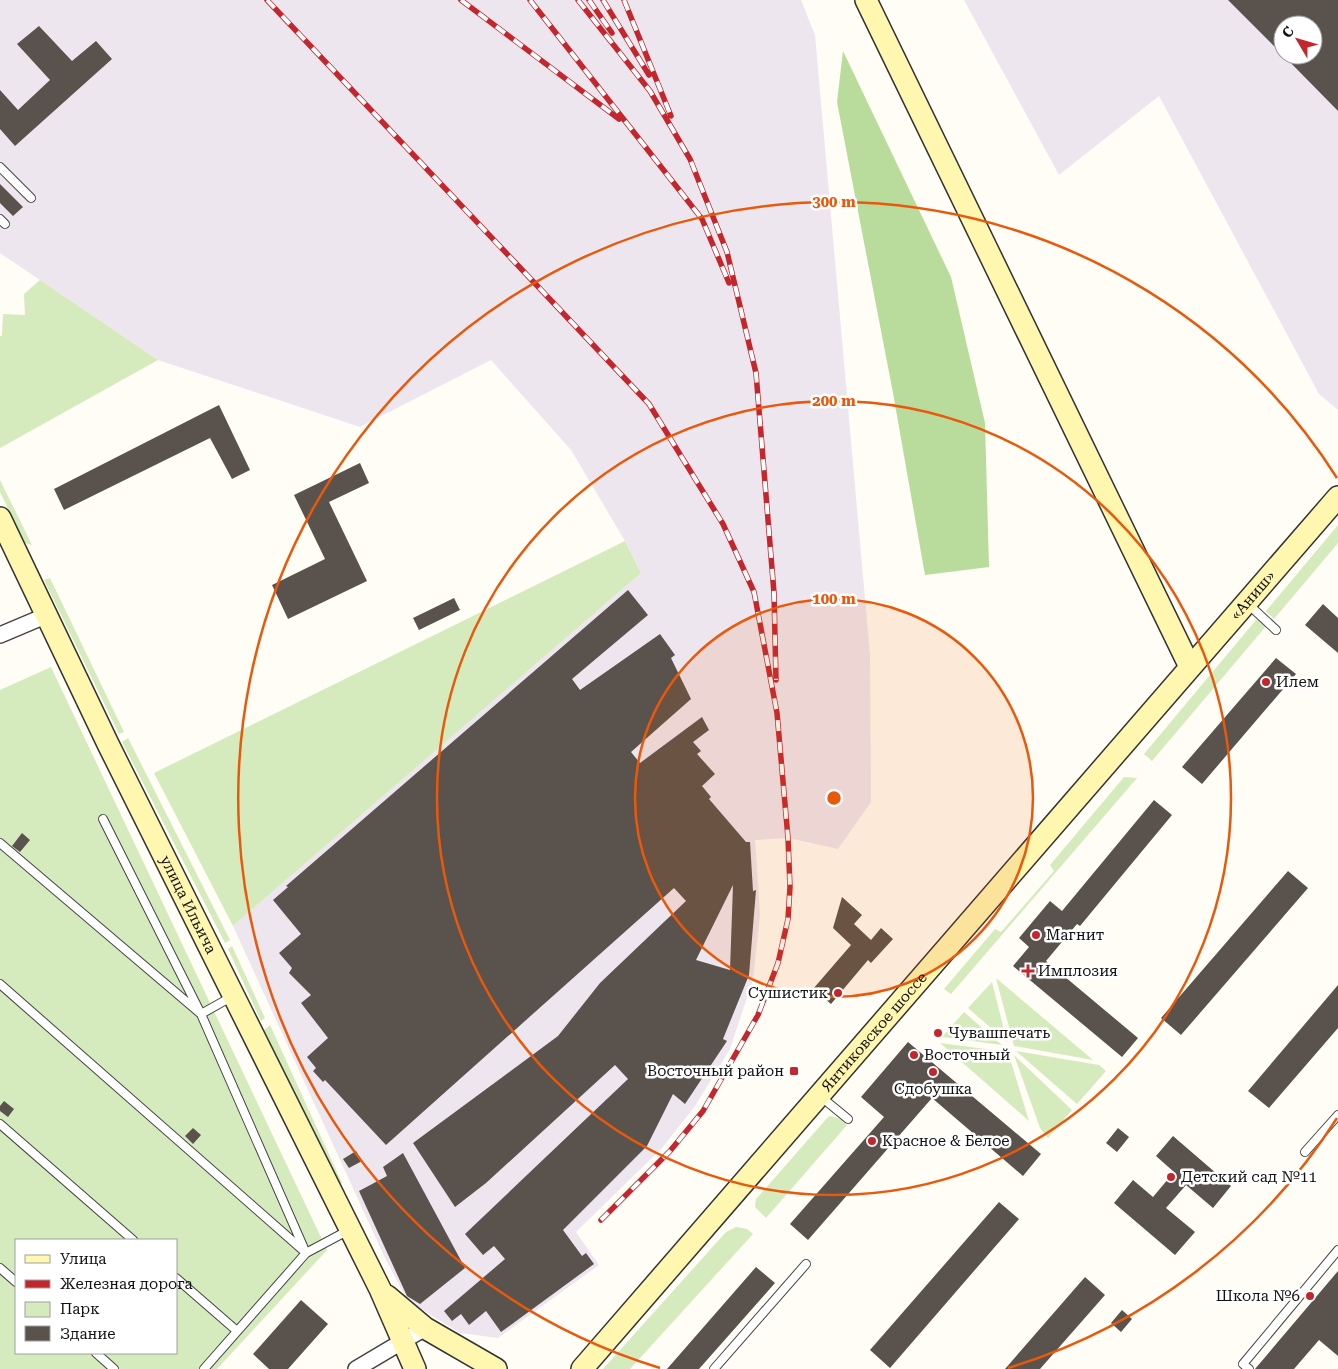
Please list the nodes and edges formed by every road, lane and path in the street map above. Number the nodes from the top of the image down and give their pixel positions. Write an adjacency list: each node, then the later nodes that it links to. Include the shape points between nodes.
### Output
1 (866, 0): 10 (street)
2 (0, 167): 3 (lane)
3 (31, 198)
4 (1338, 496): 6 (street, «Аниш»)
5 (0, 518): 7 (street, улица Ильича)
6 (1246, 602): 8 (lane); 10 (street, «Аниш»)
7 (45, 616): 9 (street); 15 (street, улица Ильича)
8 (1276, 630)
9 (0, 635)
10 (1190, 667): 11 (street, «Аниш»)
11 (1166, 695): 17 (street, Янтиковское шоссе)
12 (103, 819): 16 (lane)
13 (0, 843): 16 (lane)
14 (0, 984): 25 (lane)
15 (233, 995): 16 (lane); 22 (street, улица Ильича)
16 (201, 1014): 25 (lane)
17 (819, 1095): 19 (lane); 40 (street, Янтиковское шоссе)
18 (1338, 1116): 21 (lane)
19 (848, 1119)
20 (0, 1124): 23 (lane)
21 (1305, 1152)
22 (350, 1229): 25 (lane); 30 (street, улица Ильича)
23 (132, 1239)
24 (1338, 1250): 42 (lane, via 1243,1364)
25 (306, 1253): 32 (lane)
26 (806, 1264): 41 (lane)
27 (0, 1268): 29 (lane)
28 (178, 1280): 32 (lane)
29 (15, 1281)
30 (380, 1289): 31 (street, улица Ильича); 33 (street, улица Ильича)
31 (424, 1328): 33 (street); 39 (street, улица Ильича)
32 (237, 1331): 36 (lane)
33 (403, 1341): 37 (street); 38 (street, улица Ильича)
34 (97, 1354): 35 (lane)
35 (114, 1369)
36 (204, 1369)
37 (356, 1369)
38 (415, 1369)
39 (495, 1369)
40 (582, 1369)
41 (714, 1369)
42 (1249, 1369)

